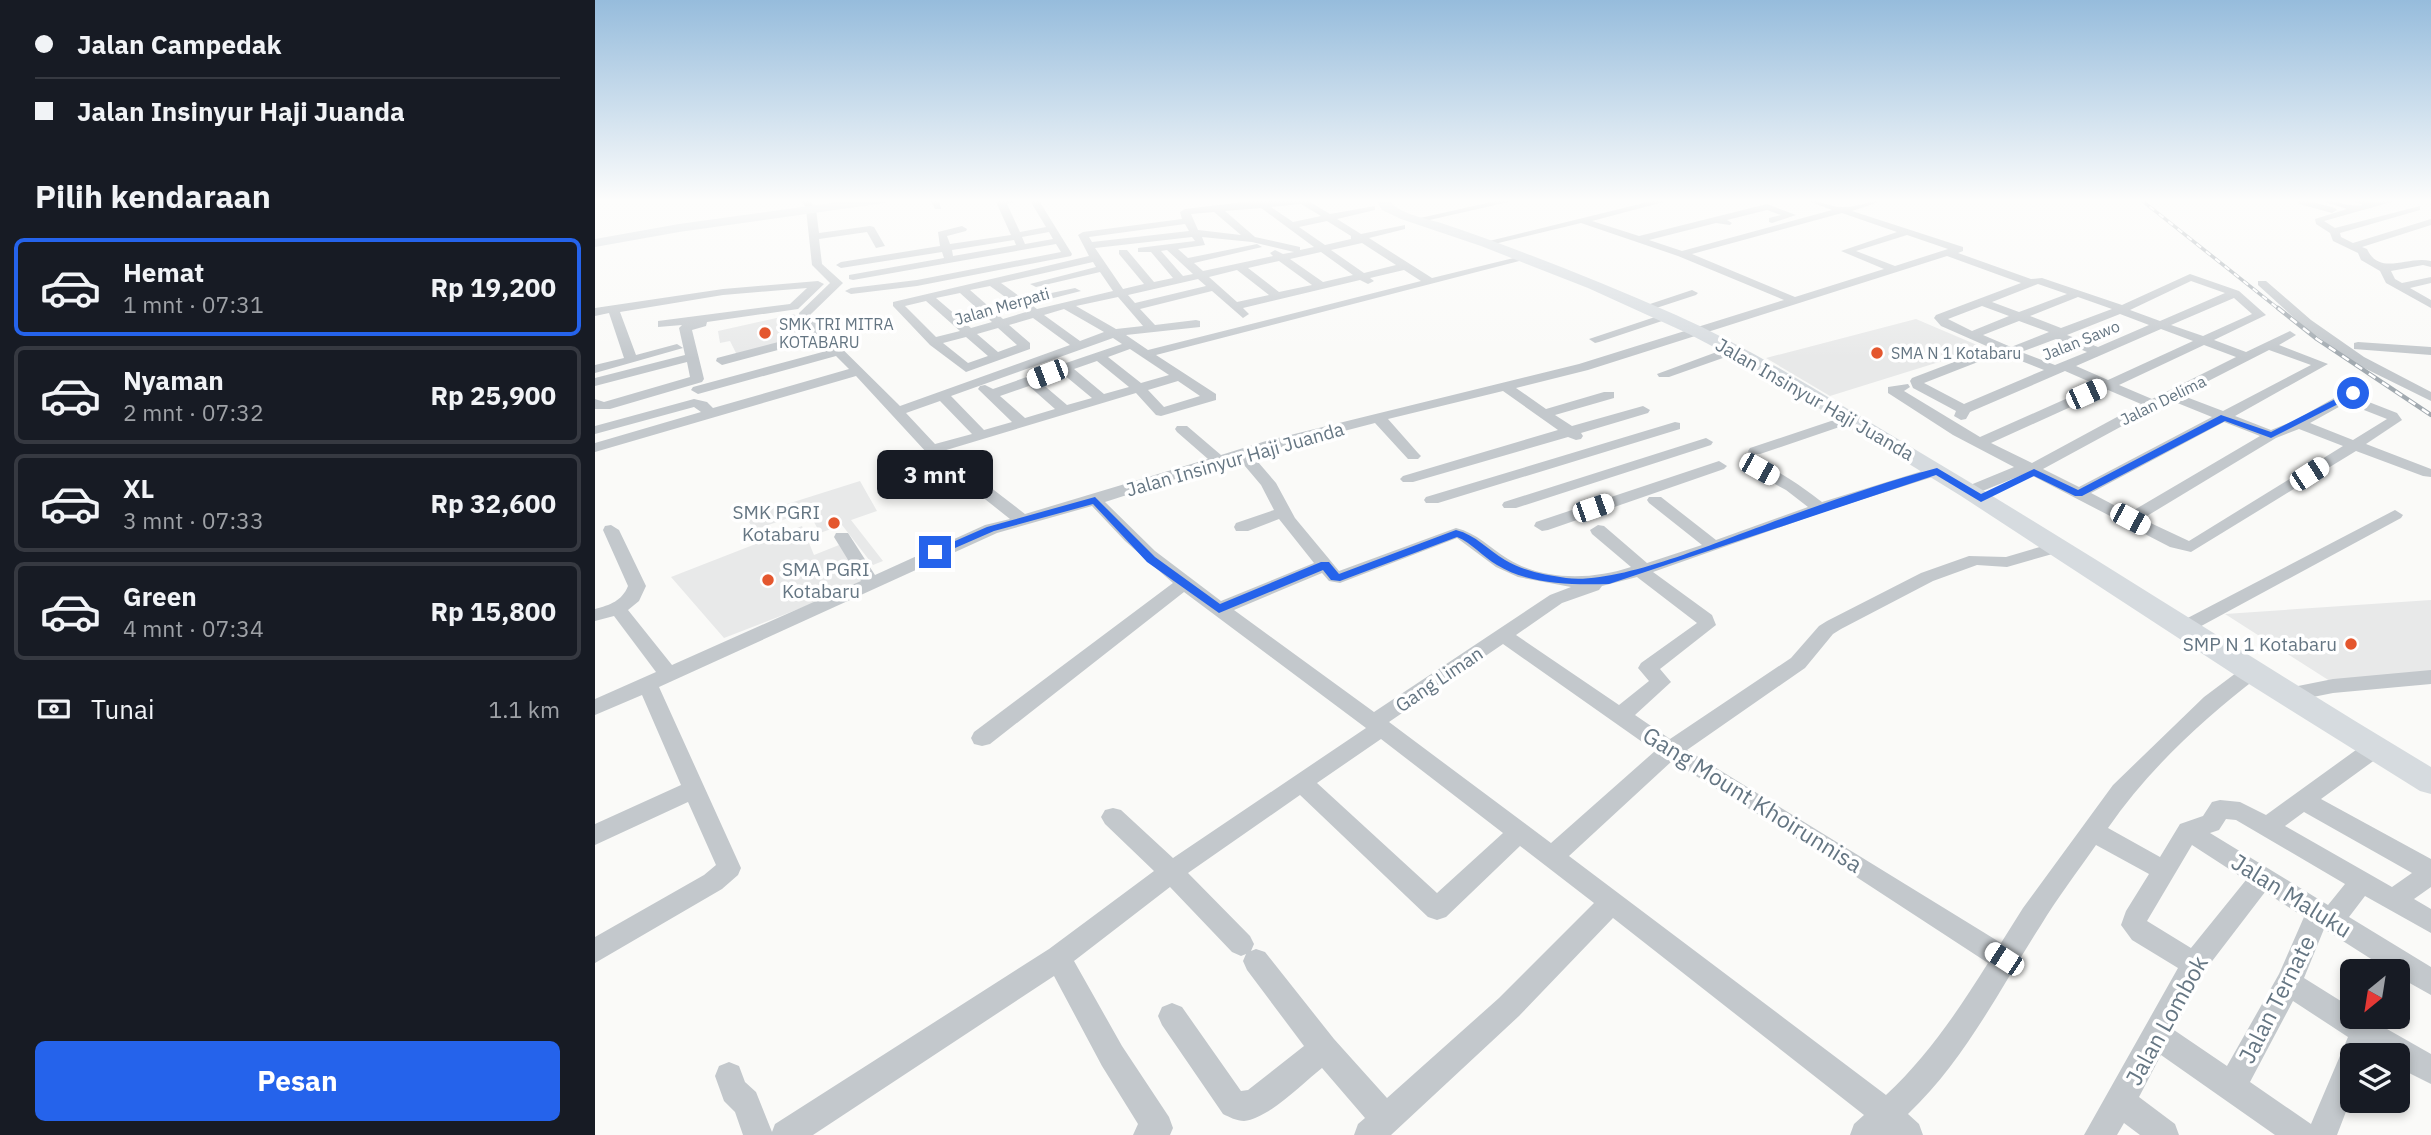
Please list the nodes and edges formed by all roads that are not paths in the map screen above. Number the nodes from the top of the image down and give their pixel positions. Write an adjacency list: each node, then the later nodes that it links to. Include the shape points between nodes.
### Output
1 (816, 252): 91 (street, via 817,265 838,283 804,316)
2 (900, 252): 31 (street)
3 (947, 252): 28 (street)
4 (1000, 252): 28 (street)
5 (1065, 252): 40 (street)
6 (1085, 252): 46 (street)
7 (1092, 252): 42 (street)
8 (1123, 252): 50 (street)
9 (1157, 252): 43 (street)
10 (1175, 252): 29 (street)
11 (1222, 252): 29 (street)
12 (1273, 252): 26 (street)
13 (1291, 252): 23 (street)
14 (1305, 252): 23 (street)
15 (1327, 252): 38 (street)
16 (1384, 252): 32 (street)
17 (1510, 252): 27 (highway, Jalan Insinyur Haji Juanda)
18 (1676, 252): 25 (street)
19 (1689, 252): 25 (street)
20 (1846, 252): 35 (street)
21 (1951, 252): 24 (street)
22 (2364, 252): 36 (street, via 2368,260)
23 (1302, 253): 26 (street)
24 (1948, 253): 35 (street); 47 (street)
25 (1682, 254): 66 (street)
26 (1281, 257): 33 (street); 51 (street)
27 (1524, 257): 45 (street); 74 (highway, Jalan Insinyur Haji Juanda)
28 (948, 261): 39 (street); 40 (street)
29 (1185, 262): 37 (street)
30 (2431, 264): 36 (street)
31 (841, 265)
32 (1406, 266): 38 (street); 45 (street)
33 (1240, 267): 37 (street); 62 (street)
34 (2203, 268): 41 (street)
35 (1894, 269): 66 (street)
36 (2385, 269): 52 (street, via 2388,279)
37 (1199, 276): 43 (street); 54 (street)
38 (1362, 276): 51 (street); 58 (street)
39 (853, 277)
40 (951, 277): 56 (street)
41 (2190, 277): 61 (street); 75 (street)
42 (1111, 279): 50 (street); 57 (street); 65 (street, Jalan Merpati); 68 (street); 72 (street)
43 (1180, 279): 50 (street)
44 (2431, 280): 49 (street)
45 (1428, 281): 58 (street)
46 (992, 282): 55 (street); 57 (street)
47 (2030, 282): 60 (street, via 2045,281); 67 (street)
48 (2262, 283): 134 (street, via 2359,360)
49 (2419, 283): 52 (street); 53 (street)
50 (1151, 286)
51 (1321, 286): 62 (street)
52 (2399, 287): 64 (street)
53 (2431, 287)
54 (1212, 288): 71 (street); 76 (street)
55 (962, 289): 63 (street); 83 (street)
56 (851, 291)
57 (1007, 292): 68 (street)
58 (1385, 292): 84 (street)
59 (1692, 293): 74 (street)
60 (2079, 293): 75 (street); 81 (street)
61 (2235, 293): 85 (street, Jalan Sawo); 96 (street, via 2260,314)
62 (1277, 296): 71 (street)
63 (928, 297): 89 (street); 97 (street, via 896,305)
64 (2425, 298): 70 (street)
65 (1087, 300): 69 (street, Jalan Merpati); 88 (street)
66 (1793, 300): 87 (street)
67 (1980, 301): 81 (street); 92 (street, via 1940,318)
68 (1021, 303): 80 (street)
69 (1065, 305): 80 (street, Jalan Merpati); 88 (street)
70 (2431, 305)
71 (1236, 306): 84 (street)
72 (1132, 307): 76 (street); 86 (street)
73 (613, 308): 77 (street); 78 (street); 113 (street)
74 (1644, 308): 82 (highway, Jalan Insinyur Haji Juanda)
75 (2121, 309): 85 (street); 90 (street)
76 (1183, 311): 86 (street); 94 (street)
77 (595, 312)
78 (657, 312): 79 (street); 79 (street, via 807,295 794,307); 101 (street)
79 (740, 314): 110 (street, via 686,327)
80 (1034, 314): 83 (street, Jalan Merpati); 98 (street)
81 (2018, 316): 90 (street); 92 (street)
82 (1665, 318): 87 (highway, Jalan Insinyur Haji Juanda); 95 (street)
83 (1001, 323): 89 (street, Jalan Merpati); 112 (street, via 1026,346)
84 (1254, 325): 94 (street)
85 (2162, 326): 96 (street); 105 (street, Jalan Sawo)
86 (1150, 327): 88 (street)
87 (1695, 330): 103 (highway, Jalan Insinyur Haji Juanda); 124 (street, Jalan Insinyur Haji Juanda, via 1583,367)
88 (1110, 331): 98 (street); 102 (street)
89 (967, 332): 97 (street, Jalan Merpati); 112 (street)
90 (2056, 333): 104 (street); 105 (street)
91 (821, 335): 107 (street); 114 (street)
92 (1972, 335): 104 (street)
93 (2290, 335): 99 (street, Jalan Delima)
94 (1208, 336): 102 (street)
95 (1595, 339)
96 (2204, 341): 111 (street); 125 (street)
97 (934, 342): 112 (street, via 964,368)
98 (1078, 345): 108 (street)
99 (2269, 346): 111 (street, Jalan Delima); 145 (street, via 2322,364)
100 (2358, 346): 106 (street)
101 (672, 349): 110 (street); 113 (street)
102 (1139, 350): 109 (street); 120 (street)
103 (1733, 350): 119 (street); 146 (highway, Jalan Insinyur Haji Juanda)
104 (2006, 350): 115 (street); 138 (street, via 1917,381)
105 (2097, 351): 115 (street, Jalan Sawo)
106 (2431, 351)
107 (838, 352): 118 (street); 127 (street)
108 (1048, 356): 116 (street); 123 (street)
109 (1099, 356): 116 (street); 128 (street)
110 (691, 357): 122 (street); 133 (street); 136 (street, via 697,377 688,383 605,406)
111 (2248, 357): 132 (street, Jalan Delima)
112 (997, 358)
113 (631, 359): 117 (street)
114 (722, 361)
115 (2058, 367): 125 (street); 138 (street, Jalan Sawo)
116 (1064, 368): 121 (street); 135 (street)
117 (595, 369)
118 (858, 371): 140 (street); 142 (street)
119 (1664, 374)
120 (1185, 379): 128 (street); 128 (street, via 1211,397 1162,412)
121 (1030, 380): 130 (street); 141 (street)
122 (595, 382)
123 (978, 382): 129 (street); 130 (street)
124 (1508, 384): 143 (street); 144 (street, Jalan Insinyur Haji Juanda)
125 (2108, 384): 137 (street); 157 (street)
126 (1903, 387): 153 (street, via 1893,390)
127 (698, 390)
128 (1143, 392): 135 (street)
129 (942, 395): 140 (street); 154 (street)
130 (990, 395): 147 (street)
131 (1609, 395): 143 (street)
132 (2172, 396): 137 (street, Jalan Delima); 145 (street)
133 (595, 397)
134 (2431, 397)
135 (1101, 399): 141 (street)
136 (595, 403)
137 (2152, 404): 167 (street, Jalan Delima)
138 (1964, 409): 153 (street, via 1956,424)
139 (1643, 410): 152 (street)
140 (898, 411): 160 (street)
141 (1065, 411): 147 (street)
142 (711, 413): 151 (street, via 694,403); 159 (street)
143 (1543, 414): 152 (street)
144 (1378, 417): 162 (street, Jalan Insinyur Haji Juanda); 163 (street)
145 (2224, 417): 155 (street); 173 (street)
146 (1852, 418): 169 (highway, Jalan Insinyur Haji Juanda); 179 (street, via 1755,459)
147 (1021, 422): 154 (street)
148 (2299, 424): 155 (street); 158 (street); 158 (street, via 2350,396 2395,418)
149 (1675, 426): 161 (street)
150 (1182, 429): 164 (street)
151 (595, 430)
152 (1569, 431): 161 (street); 165 (street)
153 (1958, 432): 157 (street)
154 (981, 435): 160 (street)
155 (2271, 436): 183 (street)
156 (1706, 442): 168 (street)
157 (1980, 443): 167 (street)
158 (2354, 446): 170 (street); 183 (street, via 2191,547)
159 (595, 448)
160 (932, 450): 182 (street)
161 (1596, 450): 168 (street); 172 (street)
162 (1242, 453): 164 (street, Jalan Insinyur Haji Juanda); 180 (street, via 1268,483)
163 (1413, 456)
164 (1218, 460): 176 (street, Jalan Insinyur Haji Juanda)
165 (1466, 463): 171 (street); 172 (street)
166 (1719, 466): 175 (street)
167 (2032, 469): 173 (street); 174 (street, Jalan Delima)
168 (1619, 471): 175 (street); 178 (street)
169 (1937, 471): 174 (highway, Jalan Insinyur Haji Juanda); 179 (street)
170 (2428, 473)
171 (1408, 480)
172 (1487, 484): 177 (street)
173 (2078, 494): 183 (street)
174 (1975, 495): 190 (highway, Jalan Insinyur Haji Juanda)
175 (1649, 496): 184 (street); 189 (street)
176 (1095, 500): 182 (street, Jalan Insinyur Haji Juanda); 195 (street, via 1151,559)
177 (1432, 500)
178 (1510, 505)
179 (1820, 508): 189 (street)
180 (1284, 512): 185 (street); 191 (street)
181 (2395, 515): 199 (street)
182 (1021, 519): 194 (street, Jalan Insinyur Haji Juanda)
183 (2130, 519)
184 (1542, 526)
185 (1242, 527)
186 (611, 530): 196 (street, via 637,586 633,597)
187 (1598, 530): 192 (street)
188 (842, 537): 194 (street)
189 (1714, 547): 192 (street)
190 (2057, 547): 199 (highway, Jalan Insinyur Haji Juanda); 211 (street, via 2007,562 1975,559 1880,599 1826,630 1798,663)
191 (1325, 565): 193 (street, via 1340,577 1456,533 1524,573 1569,582); 197 (street)
192 (1643, 571): 193 (street); 207 (street, via 1707,625 1648,669 1660,683)
193 (1609, 580): 200 (street, Gang Liman, via 1556,599)
194 (870, 582): 202 (street, Jalan Insinyur Haji Juanda)
195 (1183, 583): 197 (street); 209 (street)
196 (618, 609): 198 (street); 202 (street)
197 (1219, 609): 208 (street)
198 (595, 615)
199 (2185, 627): 201 (highway, Jalan Insinyur Haji Juanda)
200 (1504, 636): 207 (street, Gang Mount Khoirunnisa); 208 (street, Gang Liman)
201 (2251, 671): 205 (highway, Jalan Insinyur Haji Juanda); 219 (street, via 2211,702 2121,791)
202 (669, 674): 204 (street, Jalan Insinyur Haji Juanda)
203 (2431, 677): 205 (street)
204 (647, 684): 206 (street, Jalan Insinyur Haji Juanda); 214 (street)
205 (2288, 695): 210 (highway, Jalan Insinyur Haji Juanda)
206 (595, 708)
207 (1621, 715): 211 (street, Gang Mount Khoirunnisa)
208 (1377, 725): 212 (street, Gang Liman); 220 (street)
209 (982, 738)
210 (2375, 748): 213 (highway, Jalan Insinyur Haji Juanda); 215 (street)
211 (1670, 750): 222 (street); 233 (street, Gang Mount Khoirunnisa)
212 (1301, 782): 220 (street, via 1437,909); 224 (street, Gang Liman)
213 (2431, 782)
214 (695, 789): 221 (street); 231 (street, via 729,868)
215 (2305, 801): 217 (street); 227 (street, via 2429,870 2430,874)
216 (1113, 817): 224 (street)
217 (2266, 827): 218 (street, via 2227,808 2220,809 2211,823); 226 (street)
218 (2188, 831): 223 (street); 225 (street, Jalan Maluku)
219 (2094, 832): 223 (street); 233 (street)
220 (1519, 833): 222 (street)
221 (595, 835)
222 (1552, 857): 228 (street)
223 (2164, 871): 235 (street, via 2134,925)
224 (1171, 872): 232 (street, Gang Liman); 242 (street, via 1248,953)
225 (2263, 876): 229 (street, Jalan Maluku); 235 (street, Jalan Lombok)
226 (2361, 882): 227 (street); 229 (street, Jalan Ternate)
227 (2393, 900): 230 (street)
228 (1612, 902): 247 (street); 248 (street, via 1509,1007)
229 (2325, 916): 234 (street, Jalan Maluku); 238 (street, Jalan Ternate)
230 (2431, 922)
231 (595, 951)
232 (1058, 958): 250 (street, Gang Liman); 251 (street, via 1158,1128)
233 (2004, 959): 247 (street, via 1945,1052)
234 (2381, 959)
235 (2194, 964): 240 (street, Jalan Lombok)
236 (2410, 973): 237 (street, Jalan Maluku)
237 (2431, 982)
238 (2288, 983): 241 (street); 245 (street, Jalan Ternate)
239 (1172, 1016): 242 (street, via 1233,1104 1256,1102)
240 (2157, 1035): 245 (street); 246 (street, Jalan Lombok)
241 (2360, 1041): 243 (street); 257 (street)
242 (1324, 1049): 248 (street)
243 (2431, 1070)
244 (729, 1076): 249 (street)
245 (2232, 1086): 256 (street)
246 (2121, 1102): 254 (street, Jalan Lombok); 255 (street)
247 (1887, 1114): 252 (street); 253 (street)
248 (1377, 1127)
249 (758, 1135)
250 (786, 1135)
251 (1148, 1135)
252 (1865, 1135)
253 (1908, 1135)
254 (2099, 1135)
255 (2164, 1135)
256 (2301, 1135)
257 (2322, 1135)

